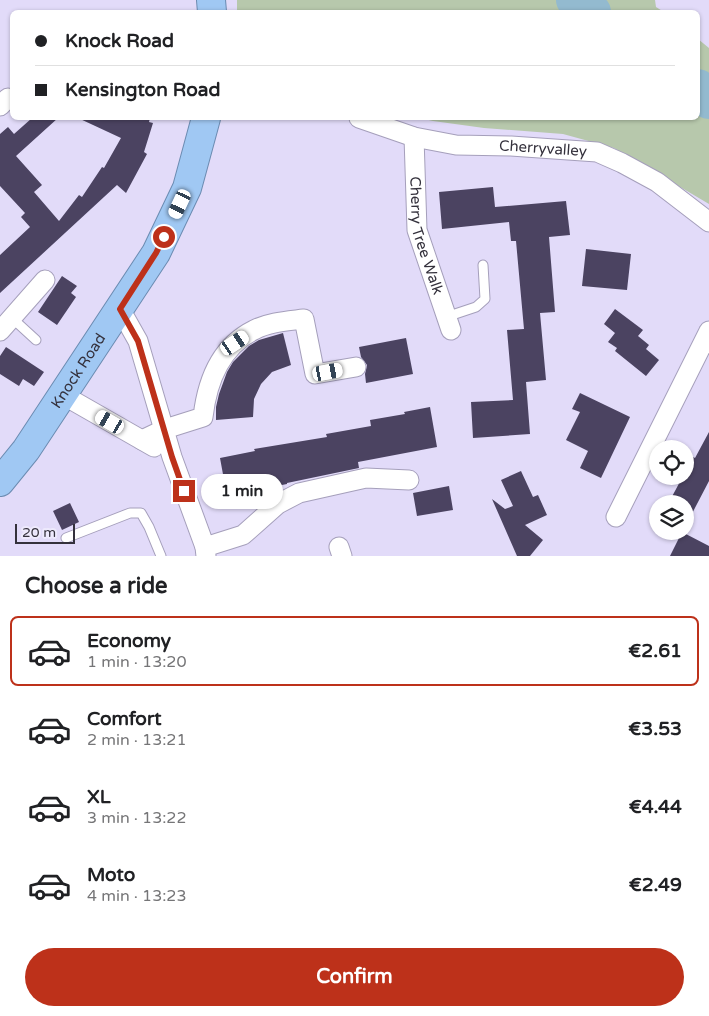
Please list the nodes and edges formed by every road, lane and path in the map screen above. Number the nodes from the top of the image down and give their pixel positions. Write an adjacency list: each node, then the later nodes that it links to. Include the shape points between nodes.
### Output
1 (205, 120): 7 (highway, Knock Road, via 187,188 156,253)
2 (365, 120): 3 (street, Cherryvalley)
3 (414, 137): 4 (street, Cherryvalley, via 456,145 596,152 657,182); 8 (street, Cherry Tree Walk, via 417,230)
4 (709, 222)
5 (483, 265): 8 (lane, via 485,299)
6 (46, 280): 9 (street)
7 (120, 309): 13 (highway, Knock Road); 14 (street, via 138,341)
8 (448, 324)
9 (6, 325): 11 (lane)
10 (709, 331): 19 (street)
11 (36, 340)
12 (356, 367): 14 (street, via 314,374 304,319 254,330 221,358 205,397 203,417)
13 (63, 395): 15 (street); 18 (highway, Knock Road)
14 (165, 429): 15 (street); 16 (street)
15 (142, 440): 16 (street)
16 (172, 457): 21 (street)
17 (409, 480): 21 (street, via 366,478 299,493 278,504 243,535)
18 (0, 482)
19 (616, 517)
20 (66, 538): 22 (lane, via 130,513 141,513)
21 (205, 552)
22 (161, 556)

